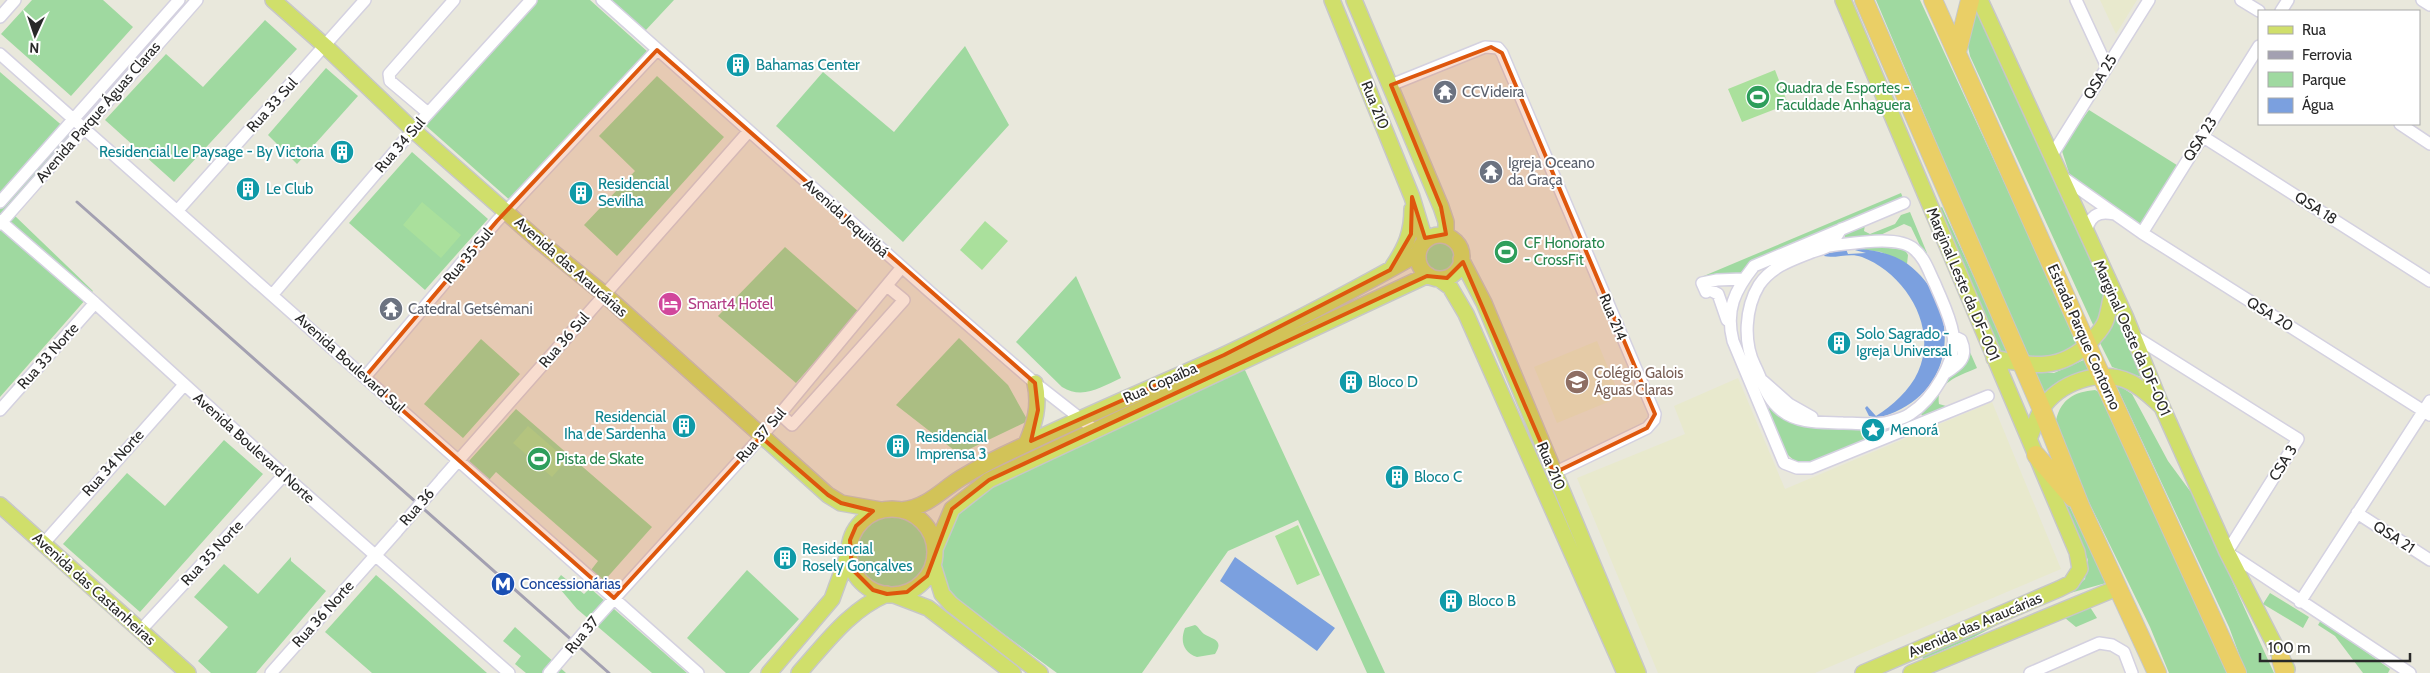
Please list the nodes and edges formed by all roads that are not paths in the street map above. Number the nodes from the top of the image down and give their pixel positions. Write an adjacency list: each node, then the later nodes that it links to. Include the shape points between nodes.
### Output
1 (15, 0): 22 (street)
2 (179, 0): 31 (street, Avenida Parque Águas Claras)
3 (197, 0): 33 (street, Avenida Parque Águas Claras)
4 (273, 0): 23 (main road, Avenida das Araucárias)
5 (364, 0): 23 (street, Rua 33 Sul)
6 (454, 0): 30 (street, via 389,74 390,81)
7 (531, 0): 30 (street, Rua 34 Sul)
8 (602, 0): 25 (street, Avenida Jequitibá)
9 (1332, 0): 40 (main road, Rua 210)
10 (1354, 0): 29 (main road, Rua 210)
11 (1843, 0): 71 (main road, Marginal Leste da DF-001)
12 (1864, 0): 73 (highway)
13 (1933, 0): 26 (highway, Estrada Parque Contorno)
14 (1970, 0): 26 (highway)
15 (1980, 0): 38 (main road, Marginal Oeste da DF-001)
16 (2076, 0): 28 (street)
17 (2149, 0): 28 (street, QSA 25)
18 (2241, 0): 21 (street)
19 (2422, 0): 20 (street)
20 (2430, 5)
21 (2258, 10)
22 (0, 16)
23 (325, 46): 34 (main road, Avenida das Araucárias); 43 (street, Rua 33 Sul)
24 (2258, 48): 36 (street, QSA 23)
25 (657, 50): 35 (street, Avenida Jequitibá); 44 (street, Rua 35 Sul)
26 (1956, 52): 70 (highway, Estrada Parque Contorno)
27 (0, 54): 31 (street, Avenida Boulevard Sul)
28 (2107, 67): 38 (street, QSA 25)
29 (1391, 85): 50 (main road, Rua 210, via 1441,207); 92 (street, Rua 214, via 1484,47 1498,48 1502,53 1654,414 1654,420 1647,428)
30 (428, 113): 34 (street, Rua 34 Sul)
31 (74, 118): 33 (street, Avenida Boulevard Sul); 41 (street, Avenida Parque Águas Claras)
32 (2402, 125): 37 (street)
33 (84, 126): 43 (street, Avenida Boulevard Sul); 46 (street, Avenida Parque Águas Claras)
34 (413, 130): 44 (main road, Avenida das Araucárias); 63 (street, Rua 34 Sul)
35 (749, 131): 55 (street, Avenida Jequitibá); 64 (street, Rua 36 Sul)
36 (2202, 136): 49 (street, QSA 23); 59 (street, QSA 18)
37 (2430, 144)
38 (2052, 155): 39 (main road, Marginal Oeste da DF-001)
39 (2061, 176): 45 (street, QSA 20); 48 (main road, Marginal Oeste da DF-001)
40 (1412, 197): 51 (main road, Rua 210); 56 (main road, via 1411,234)
41 (0, 202)
42 (1904, 203): 47 (street)
43 (178, 210): 63 (street, Avenida Boulevard Sul)
44 (507, 212): 64 (main road, Avenida das Araucárias); 75 (street, Rua 35 Sul)
45 (2118, 215): 48 (street, via 2095,214 2088,221); 49 (street, QSA 20)
46 (1, 223): 65 (street, Avenida Boulevard Norte)
47 (1841, 229): 52 (street); 58 (street, via 1754,266)
48 (2086, 233): 62 (main road, Marginal Oeste da DF-001)
49 (2142, 233): 83 (street, QSA 20)
50 (1446, 236): 51 (main road); 54 (main road, via 1458,245)
51 (1425, 240): 53 (main road)
52 (1829, 246): 52 (street, via 1900,242 1913,247 1922,257 1947,312 1953,336 1944,374 1930,397 1909,415 1883,423 1812,422 1782,411 1762,386 1748,342 1750,308 1759,286 1780,264)
53 (1418, 254): 56 (main road, Rua Copaíba); 57 (main road, via 1420,266)
54 (1461, 259): 57 (main road, via 1454,274); 92 (main road, Rua 210, via 1474,281)
55 (902, 266): 60 (street, Rua 37 Sul); 76 (street, Avenida Jequitibá)
56 (1390, 270): 69 (main road, Rua Copaíba)
57 (1433, 277): 61 (main road, Rua Copaíba); 66 (main road, Rua 210, via 1450,287)
58 (1743, 279): 67 (street, via 1732,304); 67 (street, via 1702,283 1706,292 1710,290 1718,294)
59 (2430, 281)
60 (887, 286): 84 (street, Rua 37 Sul); 84 (street, via 904,300 792,425)
61 (1404, 287): 66 (main road, via 1444,291); 69 (main road, Rua Copaíba)
62 (2112, 290): 68 (main road, Marginal Oeste da DF-001); 70 (main road, via 2106,321)
63 (273, 294): 75 (street, Avenida Boulevard Sul)
64 (604, 294): 87 (main road, Avenida das Araucárias); 91 (street, Rua 36 Sul)
65 (95, 303): 77 (street, Avenida Boulevard Norte); 81 (street, Rua 33 Norte)
66 (1466, 314): 125 (main road, Rua 210)
67 (1729, 324): 78 (street, via 1739,359 1784,463 1797,468 1810,468)
68 (2134, 336): 80 (main road, Marginal Oeste da DF-001); 101 (street, CSA 3, via 2298,439)
69 (1267, 342): 72 (main road, Rua Copaíba)
70 (2087, 345): 73 (main road, via 2068,358 2048,365); 74 (highway, Estrada Parque Contorno)
71 (1994, 358): 73 (main road); 88 (main road, Marginal Leste da DF-001)
72 (1228, 361): 85 (main road, Rua Copaíba); 86 (main road, Rua Copaíba)
73 (2020, 364): 82 (highway)
74 (2101, 376): 80 (main road, via 2118,377 2133,383); 82 (main road, via 2057,392); 131 (highway, Estrada Parque Contorno)
75 (365, 377): 91 (street, Avenida Boulevard Sul)
76 (1035, 383): 85 (street, Avenida Jequitibá); 89 (main road, via 1038,410)
77 (184, 385): 93 (street, Avenida Boulevard Norte); 99 (street, Rua 34 Norte)
78 (1988, 396)
79 (2430, 401): 83 (street)
80 (2162, 407): 101 (main road, Marginal Oeste da DF-001)
81 (0, 410)
82 (2042, 410): 88 (main road); 95 (highway)
83 (2427, 413): 98 (street)
84 (780, 414): 87 (street, Rua 37 Sul)
85 (1079, 419): 86 (street, Avenida Jequitibá); 89 (main road, Rua Copaíba)
86 (1095, 430): 100 (main road, Rua Copaíba, via 988,480 969,494 952,509)
87 (761, 436): 96 (main road, Avenida das Araucárias, via 828,495 841,503); 109 (street, Rua 37 Sul)
88 (2028, 439): 90 (main road, Marginal Leste da DF-001)
89 (1026, 444): 97 (main road, Rua Copaíba, via 959,480 932,501 916,509)
90 (2036, 455): 95 (highway); 106 (main road, Marginal Leste da DF-001, via 2079,558)
91 (459, 459): 102 (street, Rua 36, bridge); 109 (street, Avenida Boulevard Sul)
92 (1554, 473): 126 (main road, Rua 210)
93 (284, 475): 102 (street, Avenida Boulevard Norte); 111 (street, Rua 35 Norte)
94 (0, 505): 99 (main road, Avenida das Castanheiras)
95 (2081, 508): 107 (highway)
96 (881, 510): 97 (main road); 103 (main road, via 856,526)
97 (902, 510): 100 (main road, via 921,520)
98 (2357, 513): 104 (street, QSA 21); 110 (street)
99 (44, 543): 111 (main road, Avenida das Castanheiras)
100 (935, 549): 105 (main road)
101 (2226, 552): 110 (street); 113 (main road, Marginal Oeste da DF-001)
102 (376, 555): 119 (street, Rua 36 Norte); 120 (street, Avenida Boulevard Norte)
103 (848, 555): 108 (main road, via 861,582 873,590); 122 (main road, via 832,598)
104 (2430, 560)
105 (933, 565): 108 (main road, via 918,586 907,592); 117 (main road, via 942,594 951,604)
106 (2080, 569): 112 (main road, Avenida das Araucárias, via 2070,583)
107 (2117, 588): 116 (main road, Avenida das Araucárias); 130 (highway)
108 (891, 594): 123 (main road, via 868,602 849,617); 124 (main road, via 928,608)
109 (614, 598): 114 (street, Rua 37, bridge); 121 (street, Avenida Boulevard Sul)
110 (2300, 602): 115 (street)
111 (140, 631): 118 (main road, Avenida das Castanheiras)
112 (1916, 650): 116 (street); 127 (main road, Avenida das Araucárias)
113 (2285, 668)
114 (553, 669)
115 (2397, 669): 132 (street)
116 (1921, 671)
117 (1036, 672)
118 (188, 673)
119 (271, 673)
120 (510, 673)
121 (698, 673)
122 (770, 673)
123 (799, 673)
124 (1013, 673)
125 (1625, 673)
126 (1638, 673)
127 (1863, 673)
128 (2030, 673): 129 (street, via 2100,643 2124,652)
129 (2132, 673)
130 (2157, 673)
131 (2237, 673)
132 (2410, 673)

